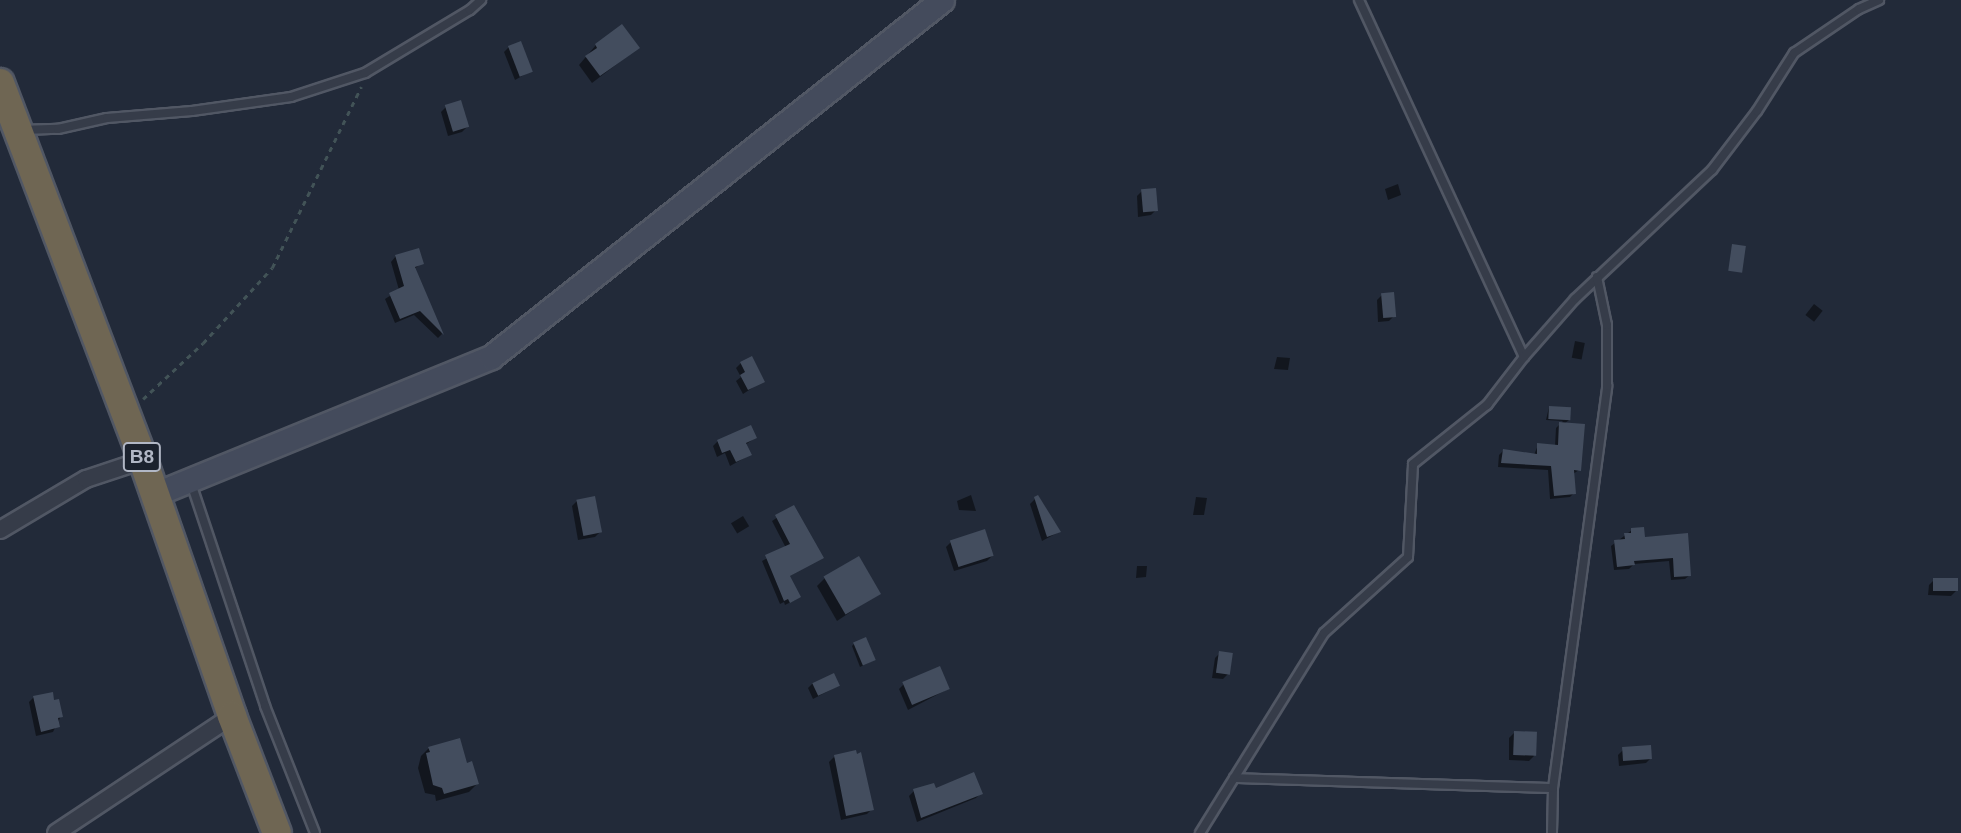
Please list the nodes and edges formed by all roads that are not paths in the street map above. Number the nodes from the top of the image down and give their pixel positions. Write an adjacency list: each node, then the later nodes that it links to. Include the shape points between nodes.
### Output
1 (481, 0): 6 (lane, via 369,70 291,97 107,118 58,129)
2 (942, 0): 10 (main road, via 491,357)
3 (1359, 0): 8 (lane)
4 (1879, 0): 7 (lane, via 1794,53 1712,170)
5 (0, 83): 6 (highway, B8)
6 (19, 130): 9 (highway, B8)
7 (1597, 277): 8 (lane); 15 (lane, via 1607,326 1607,386)
8 (1524, 357): 14 (lane, via 1487,405 1413,464 1408,557 1324,633)
9 (143, 460): 11 (highway, B8); 12 (street, via 86,479)
10 (190, 480): 11 (main road); 18 (lane, via 265,706)
11 (153, 495): 13 (highway, B8)
12 (0, 530)
13 (232, 716): 16 (street); 17 (highway, B8)
14 (1234, 778): 15 (lane); 19 (lane)
15 (1553, 788): 20 (lane)
16 (56, 833)
17 (277, 833)
18 (315, 833)
19 (1199, 833)
20 (1552, 833)

